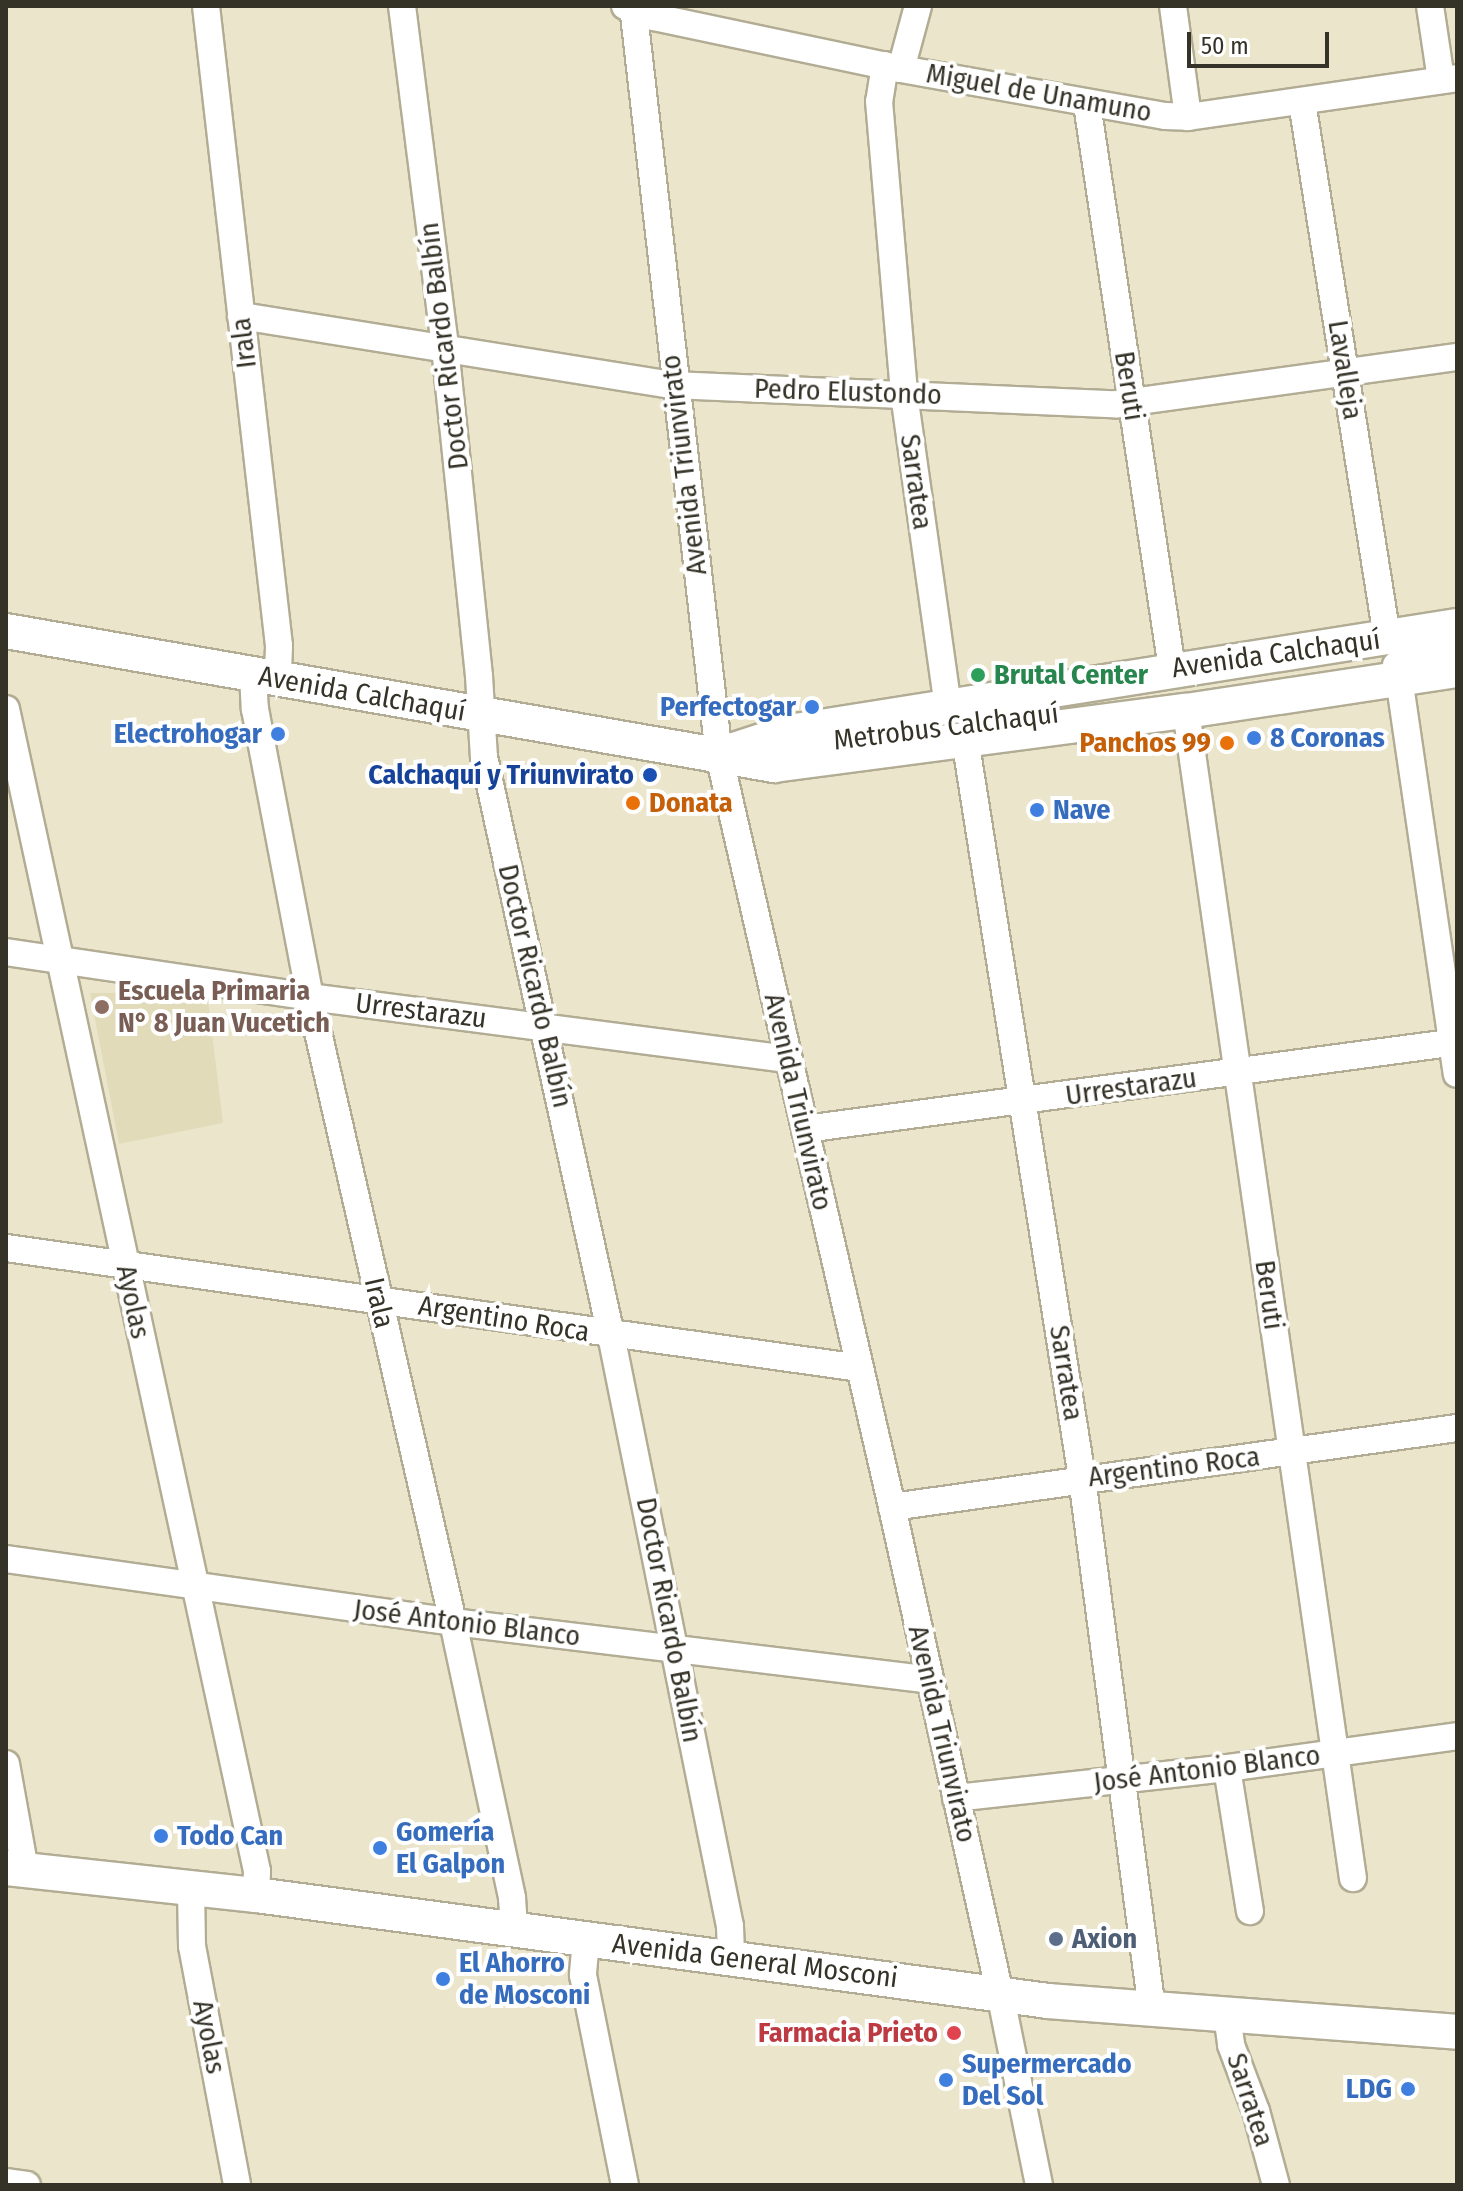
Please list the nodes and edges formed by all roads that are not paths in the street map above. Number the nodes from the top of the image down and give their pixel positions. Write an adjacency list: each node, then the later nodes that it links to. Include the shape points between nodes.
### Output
1 (206, 6): 12 (street, Irala)
2 (402, 6): 13 (street, Doctor Ricardo Balbín)
3 (918, 6): 7 (street, Sarratea)
4 (1173, 6): 11 (street)
5 (1430, 6): 8 (street)
6 (630, 7): 7 (street, Miguel de Unamuno, via 654,17); 16 (street, Avenida Triunvirato)
7 (893, 67): 10 (street, Miguel de Unamuno); 17 (street, Sarratea, via 879,101)
8 (1449, 79): 9 (street, Miguel de Unamuno)
9 (1302, 102): 11 (street, Miguel de Unamuno); 15 (street, Lavalleja)
10 (1087, 104): 11 (street, Miguel de Unamuno); 18 (street, Beruti)
11 (1188, 117)
12 (241, 316): 13 (street, Pedro Elustondo); 25 (street, Irala, via 279,646)
13 (445, 347): 16 (street, Pedro Elustondo); 30 (street, Doctor Ricardo Balbín)
14 (1457, 357): 15 (street, Pedro Elustondo)
15 (1346, 374): 18 (street, Pedro Elustondo); 21 (street, Lavalleja)
16 (674, 385): 17 (street, Pedro Elustondo); 32 (street, Avenida Triunvirato)
17 (904, 394): 18 (street, Pedro Elustondo); 27 (street, Sarratea)
18 (1132, 404): 24 (street, Beruti)
19 (1457, 626): 21 (main road, Avenida Calchaquí)
20 (6, 631): 25 (main road, Avenida Calchaquí)
21 (1387, 637): 24 (main road, Avenida Calchaquí)
22 (1457, 650): 32 (street, Metrobus Calchaquí, via 1383,668 1209,693)
23 (1457, 667): 26 (main road, Avenida Calchaquí)
24 (1172, 669): 27 (main road, Avenida Calchaquí)
25 (266, 678): 30 (main road, Avenida Calchaquí); 35 (street, Irala, via 255,709)
26 (1399, 678): 29 (main road, Avenida Calchaquí); 37 (street)
27 (948, 706): 32 (main road, Avenida Calchaquí, via 789,732)
28 (6, 709): 34 (street, Ayolas)
29 (1186, 711): 31 (main road, Avenida Calchaquí); 39 (street, Beruti)
30 (479, 714): 32 (main road, Avenida Calchaquí); 36 (street, Doctor Ricardo Balbín)
31 (965, 739): 32 (main road, Avenida Calchaquí, via 774,765); 41 (street, Sarratea)
32 (719, 755): 38 (street, Avenida Triunvirato)
33 (6, 952): 34 (street, Urrestarazu)
34 (63, 960): 35 (street, Urrestarazu); 44 (street, Ayolas)
35 (310, 997): 36 (street, Urrestarazu); 45 (street, Irala)
36 (545, 1027): 38 (street, Urrestarazu); 46 (street, Doctor Ricardo Balbín)
37 (1455, 1042): 39 (street, Urrestarazu); 40 (street)
38 (788, 1059): 42 (street, Avenida Triunvirato)
39 (1238, 1072): 41 (street, Urrestarazu); 49 (street, Beruti)
40 (1457, 1074)
41 (1025, 1101): 42 (street, Urrestarazu); 50 (street, Sarratea)
42 (805, 1129): 47 (street, Avenida Triunvirato)
43 (6, 1248): 44 (street, Argentino Roca)
44 (125, 1265): 45 (street, Argentino Roca); 53 (street, Ayolas)
45 (378, 1299): 46 (street, Argentino Roca); 54 (street, Irala)
46 (611, 1335): 47 (street, Argentino Roca); 55 (street, Doctor Ricardo Balbín)
47 (860, 1368): 51 (street, Avenida Triunvirato)
48 (1457, 1428): 49 (street, Argentino Roca)
49 (1292, 1453): 50 (street, Argentino Roca); 58 (street, Beruti)
50 (1082, 1478): 51 (street, Argentino Roca); 61 (street, Sarratea)
51 (892, 1507): 56 (street, Avenida Triunvirato)
52 (6, 1559): 53 (street, José Antonio Blanco)
53 (196, 1585): 54 (street, José Antonio Blanco); 66 (street, Ayolas, via 257,1871)
54 (453, 1622): 55 (street, José Antonio Blanco); 68 (street, Irala, via 512,1898)
55 (675, 1649): 56 (street, José Antonio Blanco); 70 (street, Doctor Ricardo Balbín, via 730,1926)
56 (929, 1680): 62 (street, Avenida Triunvirato)
57 (1457, 1736): 58 (street, José Antonio Blanco)
58 (1333, 1754): 60 (street, José Antonio Blanco); 64 (street, Beruti)
59 (6, 1764): 63 (street, via 23,1841)
60 (1227, 1768): 61 (street, José Antonio Blanco); 67 (street)
61 (1124, 1780): 62 (street, José Antonio Blanco); 72 (street, Sarratea)
62 (956, 1798): 71 (street, Avenida Triunvirato)
63 (15, 1869): 65 (main road, Avenida General Mosconi)
64 (1353, 1878)
65 (191, 1888): 66 (main road, Avenida General Mosconi); 77 (street, Ayolas, via 192,1946)
66 (256, 1895): 68 (main road, Avenida General Mosconi)
67 (1250, 1911)
68 (514, 1930): 69 (main road, Avenida General Mosconi)
69 (586, 1939): 70 (main road, Avenida General Mosconi); 78 (street, via 583,1975)
70 (731, 1957): 71 (main road, Avenida General Mosconi)
71 (1000, 1993): 72 (main road, Avenida General Mosconi); 79 (street, Avenida Triunvirato)
72 (1152, 2010): 73 (main road, Avenida General Mosconi)
73 (1227, 2015): 74 (main road, Avenida General Mosconi); 80 (street, Sarratea, via 1231,2045)
74 (1457, 2032)
75 (6, 2182): 76 (street)
76 (27, 2185)
77 (237, 2185)
78 (625, 2185)
79 (1039, 2185)
80 (1276, 2185)

